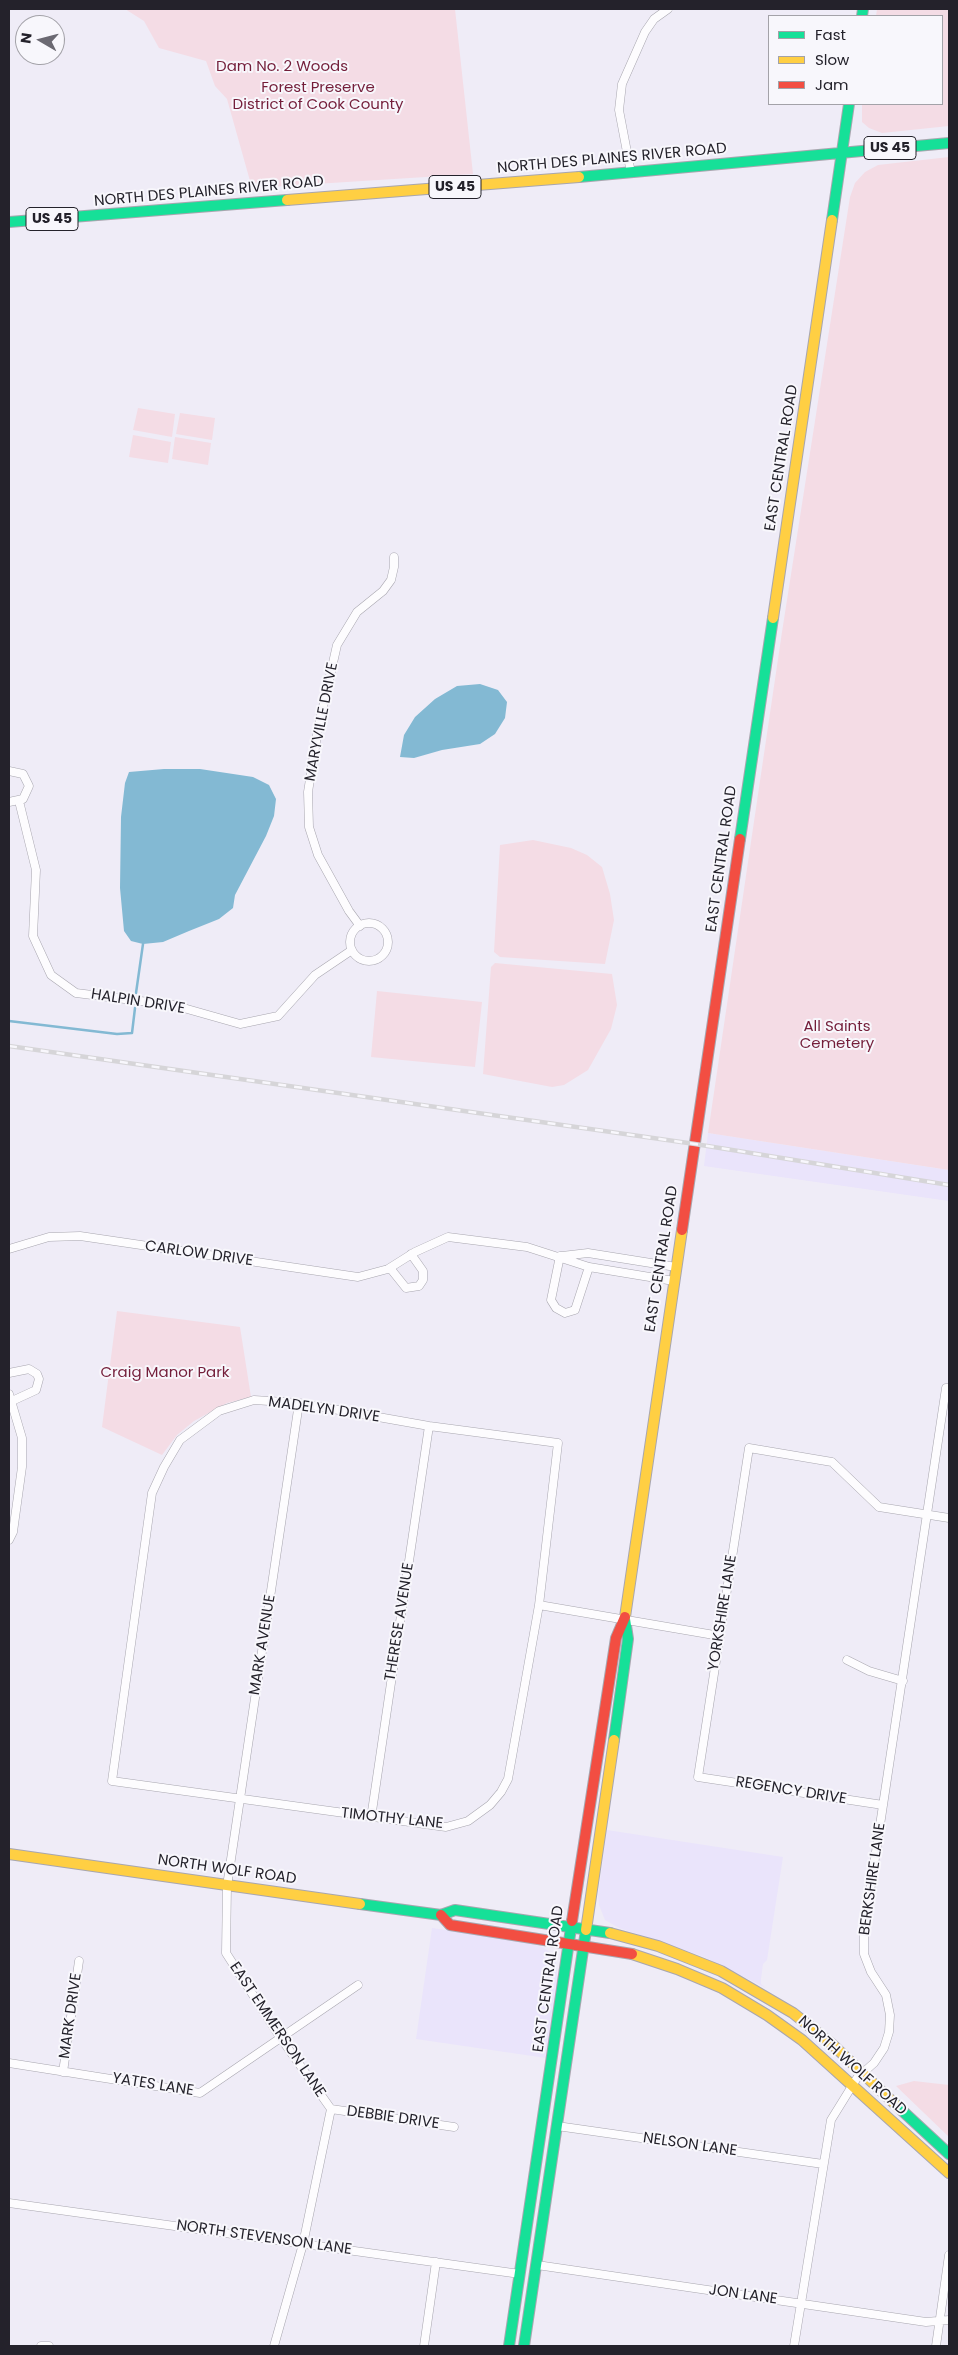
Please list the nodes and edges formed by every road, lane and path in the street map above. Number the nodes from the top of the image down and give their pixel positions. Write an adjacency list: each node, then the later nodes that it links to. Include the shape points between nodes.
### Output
1 (668, 9): 5 (street, via 654,19 645,32 622,84 619,110)
2 (849, 105): 4 (main road, EAST CENTRAL ROAD)
3 (949, 142): 4 (main road, NORTH DES PLAINES RIVER ROAD / US 45)
4 (842, 152): 5 (main road, NORTH DES PLAINES RIVER ROAD / US 45); 17 (main road, EAST CENTRAL ROAD)
5 (631, 173): 6 (main road, NORTH DES PLAINES RIVER ROAD / US 45)
6 (9, 222)
7 (394, 556): 11 (street, MARYVILLE DRIVE, via 391,580 358,612 337,645 318,728 308,792 309,827 318,855)
8 (9, 771): 9 (street, via 19,772 28,782 28,791)
9 (19, 801): 10 (street); 12 (street, HALPIN DRIVE, via 36,870 33,936 51,975 76,993 173,1005 240,1024 278,1016 315,975)
10 (9, 802)
11 (360, 926): 12 (street, via 351,939); 12 (street, via 366,923 378,925 387,935 387,948 380,958 367,961)
12 (352, 950)
13 (9, 1249): 18 (street, CARLOW DRIVE, via 49,1237 80,1236 358,1277)
14 (412, 1254): 15 (street, CARLOW DRIVE, via 448,1237 527,1247); 18 (street, CARLOW DRIVE); 18 (street, via 423,1271 420,1286 406,1288)
15 (560, 1256): 16 (street, CARLOW DRIVE); 16 (street, via 552,1300 556,1308 565,1313 574,1310); 17 (street, CARLOW DRIVE, via 588,1253)
16 (589, 1267): 19 (street, CARLOW DRIVE)
17 (676, 1267): 19 (main road, EAST CENTRAL ROAD)
18 (390, 1268)
19 (674, 1281): 30 (main road, EAST CENTRAL ROAD)
20 (9, 1373): 22 (street, via 29,1369 39,1379 36,1390)
21 (948, 1388): 26 (street, BERKSHIRE LANE)
22 (10, 1398): 28 (street, via 22,1438 22,1467 13,1532)
23 (299, 1403): 24 (street, MADELYN DRIVE); 35 (street, MADELYN DRIVE, via 254,1400 219,1411 180,1440 164,1467 152,1494); 36 (street, MARK AVENUE)
24 (429, 1426): 25 (street, MADELYN DRIVE); 38 (street, THERESE AVENUE)
25 (558, 1444): 29 (street, TIMOTHY LANE)
26 (926, 1515): 27 (street); 31 (street, YORKSHIRE LANE, via 879,1507 832,1462 749,1448); 33 (street, BERKSHIRE LANE)
27 (949, 1518)
28 (9, 1540)
29 (539, 1605): 30 (street); 38 (street, TIMOTHY LANE, via 508,1778 501,1792 490,1805 468,1821 446,1827)
30 (624, 1618): 31 (street); 42 (main road, EAST CENTRAL ROAD, via 616,1638); 43 (main road, EAST CENTRAL ROAD, via 628,1639)
31 (720, 1636): 34 (street, YORKSHIRE LANE)
32 (847, 1660): 33 (street, via 869,1671)
33 (903, 1681): 37 (street, BERKSHIRE LANE)
34 (698, 1777): 37 (street, REGENCY DRIVE)
35 (112, 1781): 36 (street, TIMOTHY LANE)
36 (239, 1800): 38 (street, TIMOTHY LANE); 40 (street, MARK AVENUE)
37 (883, 1805): 51 (street, BERKSHIRE LANE, via 864,1930 864,1954 886,1996 889,2032 884,2048)
38 (371, 1818)
39 (9, 1854): 40 (main road, NORTH WOLF ROAD)
40 (227, 1886): 41 (main road, NORTH WOLF ROAD); 48 (street, EAST EMMERSON LANE, via 226,1953)
41 (441, 1915): 42 (main road, NORTH WOLF ROAD, via 455,1910); 44 (main road, NORTH WOLF ROAD, via 450,1925)
42 (572, 1927): 43 (main road, NORTH WOLF ROAD); 44 (main road, EAST CENTRAL ROAD)
43 (586, 1929): 45 (main road, EAST CENTRAL ROAD); 51 (main road, NORTH WOLF ROAD, via 658,1946 736,1978 800,2018)
44 (569, 1942): 45 (main road, NORTH WOLF ROAD); 64 (main road, EAST CENTRAL ROAD)
45 (584, 1945): 52 (main road, NORTH WOLF ROAD, via 645,1958 722,1988 784,2026); 54 (main road, EAST CENTRAL ROAD)
46 (79, 1961): 50 (street, MARK DRIVE)
47 (358, 1985): 48 (street, YATES LANE)
48 (280, 2037): 50 (street, YATES LANE, via 200,2093); 53 (street, EAST EMMERSON LANE)
49 (9, 2063): 50 (street, YATES LANE)
50 (63, 2072)
51 (863, 2073): 52 (street, BERKSHIRE LANE); 56 (main road, NORTH WOLF ROAD)
52 (853, 2084): 57 (street, BERKSHIRE LANE, via 831,2120); 58 (main road, NORTH WOLF ROAD)
53 (331, 2109): 55 (street, DEBBIE DRIVE); 60 (street, EAST EMMERSON LANE)
54 (557, 2126): 57 (street, NELSON LANE); 63 (main road, EAST CENTRAL ROAD)
55 (454, 2127)
56 (949, 2154)
57 (823, 2164): 65 (street, BERKSHIRE LANE)
58 (949, 2173)
59 (9, 2203): 60 (street, NORTH STEVENSON LANE)
60 (303, 2244): 62 (street, NORTH STEVENSON LANE); 70 (street, EAST EMMERSON LANE)
61 (949, 2255): 66 (street)
62 (436, 2262): 64 (street, NORTH STEVENSON LANE); 71 (street)
63 (537, 2265): 65 (street, JON LANE); 73 (main road, EAST CENTRAL ROAD)
64 (520, 2274): 72 (main road, EAST CENTRAL ROAD)
65 (800, 2303): 66 (street, JON LANE, via 926,2322); 74 (street, BERKSHIRE LANE)
66 (939, 2320): 67 (street, JON LANE); 75 (street)
67 (949, 2320)
68 (41, 2346): 69 (street)
69 (49, 2346)
70 (274, 2346)
71 (424, 2346)
72 (509, 2346)
73 (524, 2346)
74 (794, 2346)
75 (936, 2346)

